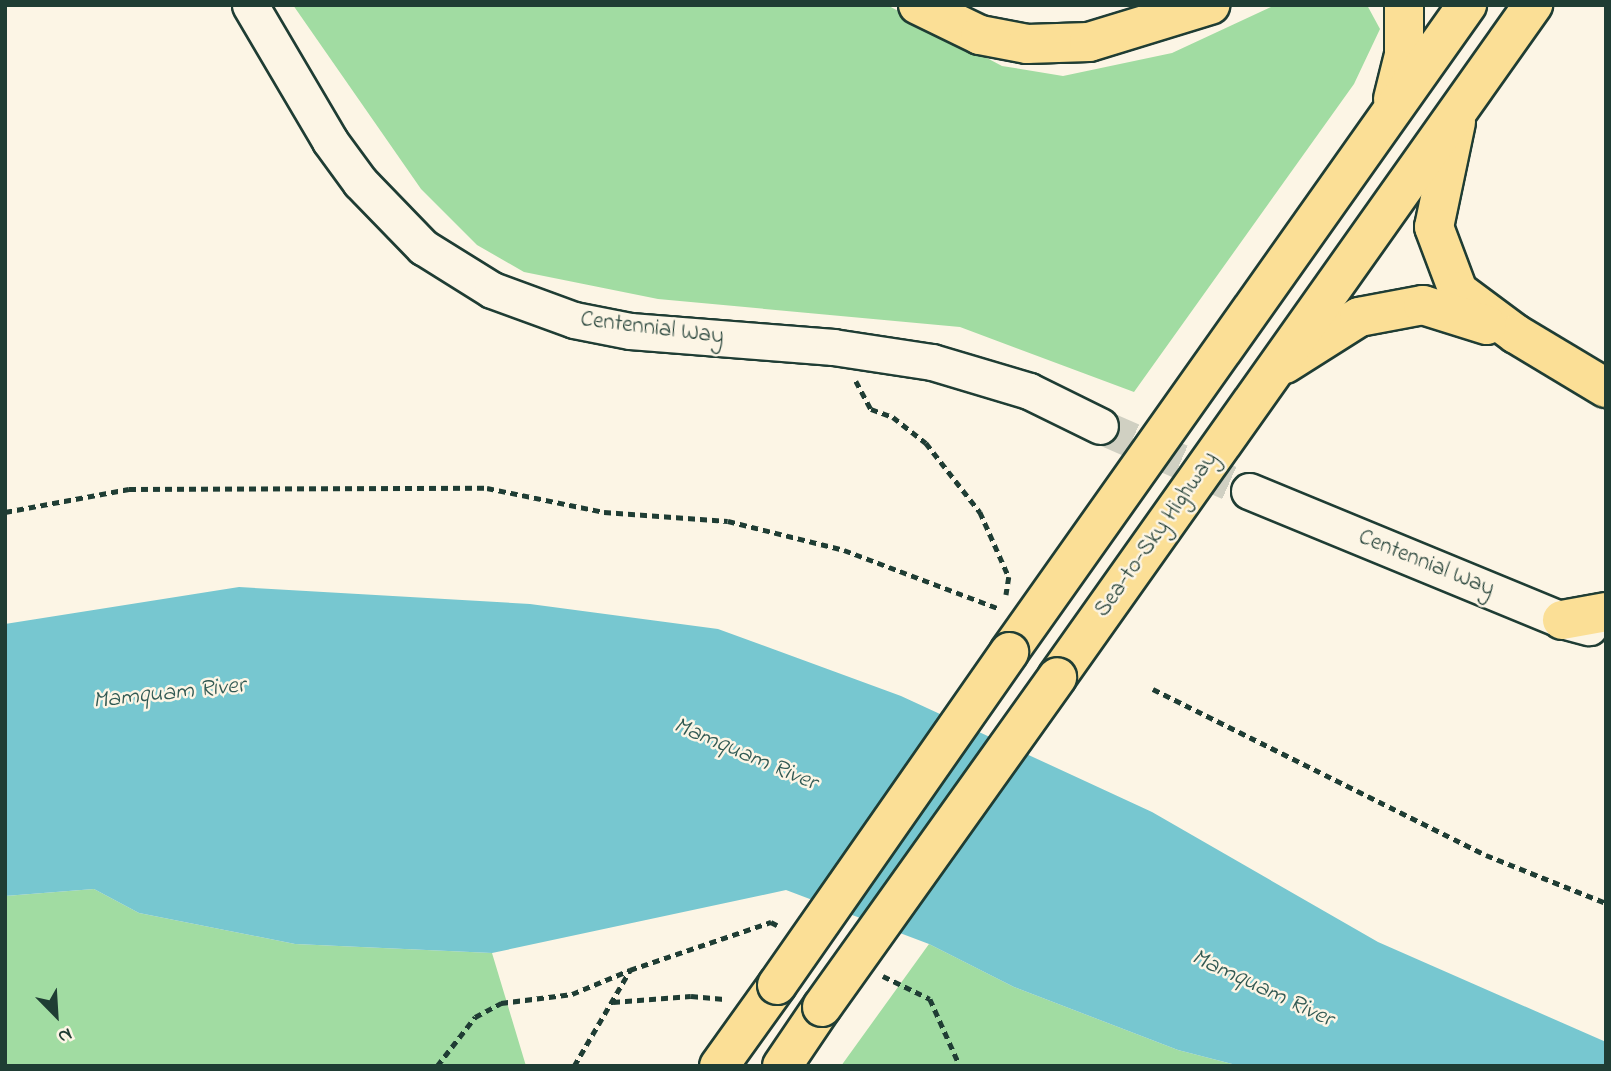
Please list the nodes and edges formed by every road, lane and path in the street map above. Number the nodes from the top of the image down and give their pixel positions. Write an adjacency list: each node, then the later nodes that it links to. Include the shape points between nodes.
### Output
1 (250, 5): 13 (street, Centennial Way, via 330,141 360,182 424,247 492,290 574,320 630,331 833,347 932,362 1029,391)
2 (918, 5): 3 (highway, via 980,35 1027,44 1089,42)
3 (1210, 5)
4 (1404, 5): 8 (highway, via 1404,55)
5 (1467, 5): 8 (highway)
6 (1533, 5): 7 (highway, Sea-to-Sky Highway)
7 (1460, 106): 9 (highway, via 1434,228 1458,291); 11 (highway, Sea-to-Sky Highway)
8 (1390, 115): 20 (highway)
9 (1516, 334): 11 (highway, via 1423,304 1359,317); 12 (highway)
10 (855, 370): 16 (path, via 858,391 871,409 893,417 926,443 980,512 1009,577)
11 (1268, 376): 28 (highway, Sea-to-Sky Highway, bridge)
12 (1606, 388)
13 (1100, 426)
14 (1249, 491): 18 (street, Centennial Way)
15 (5, 512): 16 (path, via 129,489 487,488 604,512 728,520 844,550)
16 (1003, 610): 20 (path)
17 (1606, 612): 18 (highway)
18 (1562, 620): 19 (street, Centennial Way)
19 (1606, 631)
20 (1003, 636): 27 (highway, bridge)
21 (1153, 689): 22 (path, via 1486,855)
22 (1606, 904)
23 (630, 970): 26 (path, via 572,994 500,1003 475,1017)
24 (730, 999): 25 (path, via 691,996)
25 (612, 1002)
26 (437, 1066)
27 (719, 1066)
28 (782, 1066)

